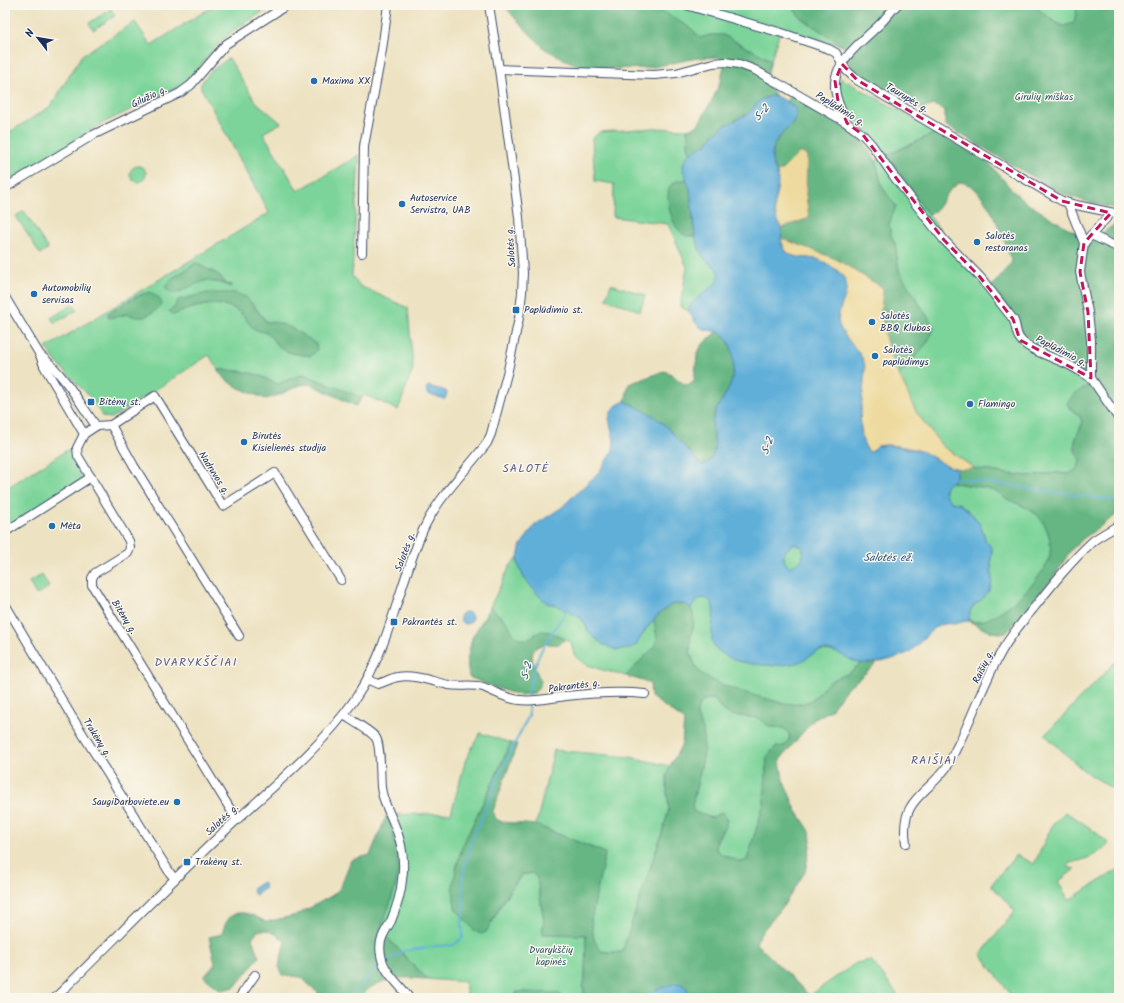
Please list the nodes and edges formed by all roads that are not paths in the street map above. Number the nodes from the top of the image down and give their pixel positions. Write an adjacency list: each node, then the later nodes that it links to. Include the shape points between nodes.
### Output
1 (287, 5): 9 (street, Gilužio g., via 226,44 191,85 180,93 93,135)
2 (388, 5): 15 (street, via 364,146)
3 (489, 5): 7 (street, Salotės g.)
4 (686, 5): 6 (street, Taurupės g., via 819,45 836,53)
5 (897, 5): 6 (street, via 850,52)
6 (842, 64): 8 (street, via 835,81 838,101); 10 (street, Taurupės g., via 857,80)
7 (499, 69): 8 (street, Paplūdimio g., via 654,75 712,63 739,64); 29 (street, Salotės g., via 519,217 523,273 519,318 508,370 487,444 431,514 414,553 380,652)
8 (847, 123): 18 (street, Paplūdimio g., via 872,145 894,178 944,240 980,277 1013,319 1020,340)
9 (5, 188)
10 (1068, 203): 11 (street, Taurupės g.); 13 (street)
11 (1115, 214): 12 (street)
12 (1091, 234): 13 (street); 14 (street)
13 (1084, 243): 18 (street, via 1080,272 1091,340)
14 (1119, 248)
15 (362, 253)
16 (5, 297): 17 (street)
17 (40, 355): 21 (street, via 50,362); 22 (street)
18 (1091, 378): 19 (street)
19 (1119, 419)
20 (111, 425): 21 (street); 26 (street, Nadruvos g., via 155,396 223,506 275,473); 28 (street)
21 (96, 426): 22 (street)
22 (84, 434): 23 (street, Bitėnų g., via 77,452)
23 (91, 478): 25 (street); 32 (street, Bitėnų g., via 130,545 128,553 92,576 92,585)
24 (1119, 525): 33 (street, Raišių g., via 1094,540 1070,564 1013,634 998,657 948,765 915,799 910,808 904,830)
25 (5, 532)
26 (341, 580)
27 (5, 604): 34 (street, Trakėnų g.)
28 (239, 636)
29 (367, 679): 30 (street, Pakrantės g., via 378,684 388,679 406,676 450,685 474,685 523,701 599,692); 31 (street, Salotės g.)
30 (645, 694)
31 (344, 715): 32 (street, Salotės g., via 310,752); 38 (street, via 376,739 381,789 403,850 402,881 391,921 381,939 380,953 386,968)
32 (237, 820): 34 (street, Salotės g.)
33 (906, 843)
34 (175, 879): 36 (street, Salotės g.)
35 (255, 975): 37 (street)
36 (55, 998)
37 (239, 998)
38 (409, 998)

